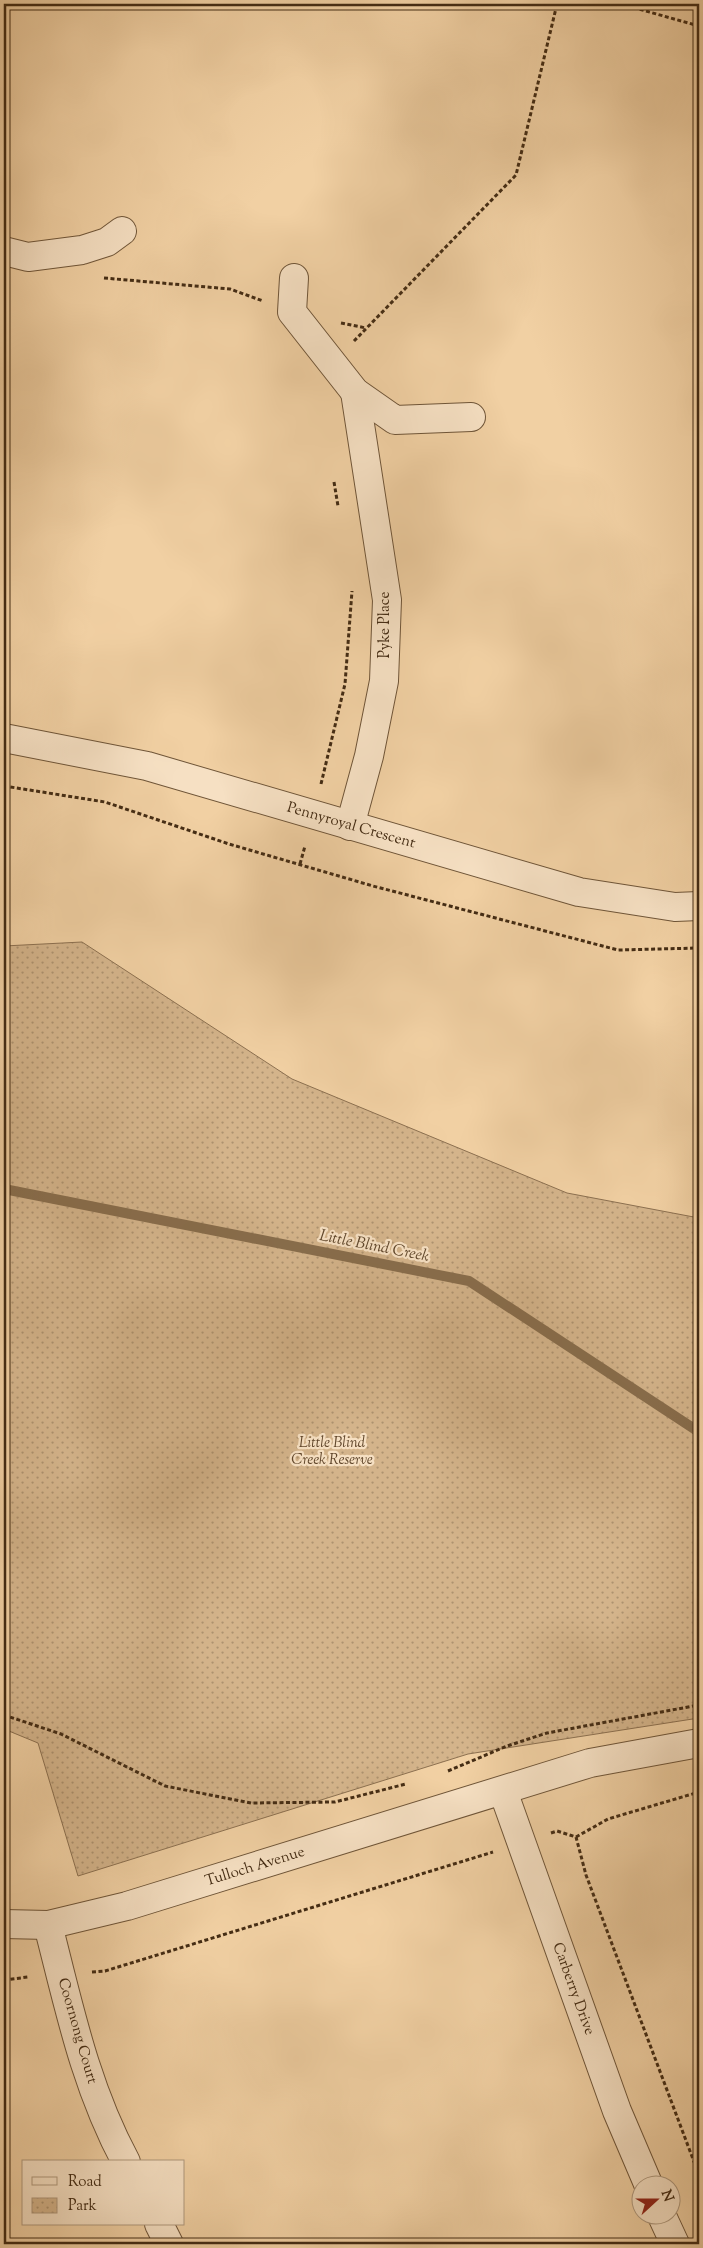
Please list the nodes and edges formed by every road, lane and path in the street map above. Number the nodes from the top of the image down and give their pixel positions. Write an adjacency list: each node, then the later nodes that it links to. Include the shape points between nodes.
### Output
1 (621, 4): 2 (path)
2 (699, 26)
3 (122, 231): 4 (street, via 107,242 82,250 28,257)
4 (4, 251)
5 (101, 277): 7 (path, via 230,289)
6 (294, 278): 7 (street)
7 (292, 312): 10 (street)
8 (339, 322): 9 (path)
9 (367, 328)
10 (356, 392): 11 (street, via 395,420); 14 (street, Pyke Place, via 387,600 384,681 369,756)
11 (471, 416)
12 (4, 738): 14 (street, Pennyroyal Crescent, via 147,766)
13 (4, 786): 16 (path, via 105,802 228,844 373,886 618,950)
14 (350, 826): 15 (street, Pennyroyal Crescent, via 579,892 675,907)
15 (699, 906)
16 (699, 948)
17 (699, 1705): 20 (path, via 547,1733)
18 (4, 1715): 21 (path, via 61,1734 164,1786 251,1803 335,1802)
19 (699, 1743): 22 (street, Tulloch Avenue, via 590,1763)
20 (444, 1773)
21 (407, 1784)
22 (503, 1790): 25 (street, Carberry Drive); 27 (street, Tulloch Avenue, via 127,1906)
23 (699, 1792): 24 (path, via 608,1819)
24 (576, 1837): 25 (path, via 557,1830); 31 (path, via 586,1876)
25 (521, 1842): 28 (path, via 105,1971); 32 (street, Carberry Drive, via 617,2111)
26 (4, 1924): 27 (street, Tulloch Avenue)
27 (48, 1925): 28 (street, Coornong Court)
28 (61, 1975): 29 (path); 30 (street, Coornong Court, via 83,2063 110,2133)
29 (4, 1980)
30 (125, 2160)
31 (699, 2175)
32 (645, 2176)
33 (160, 2226): 35 (street)
34 (667, 2226): 36 (street)
35 (170, 2244)
36 (675, 2244)

